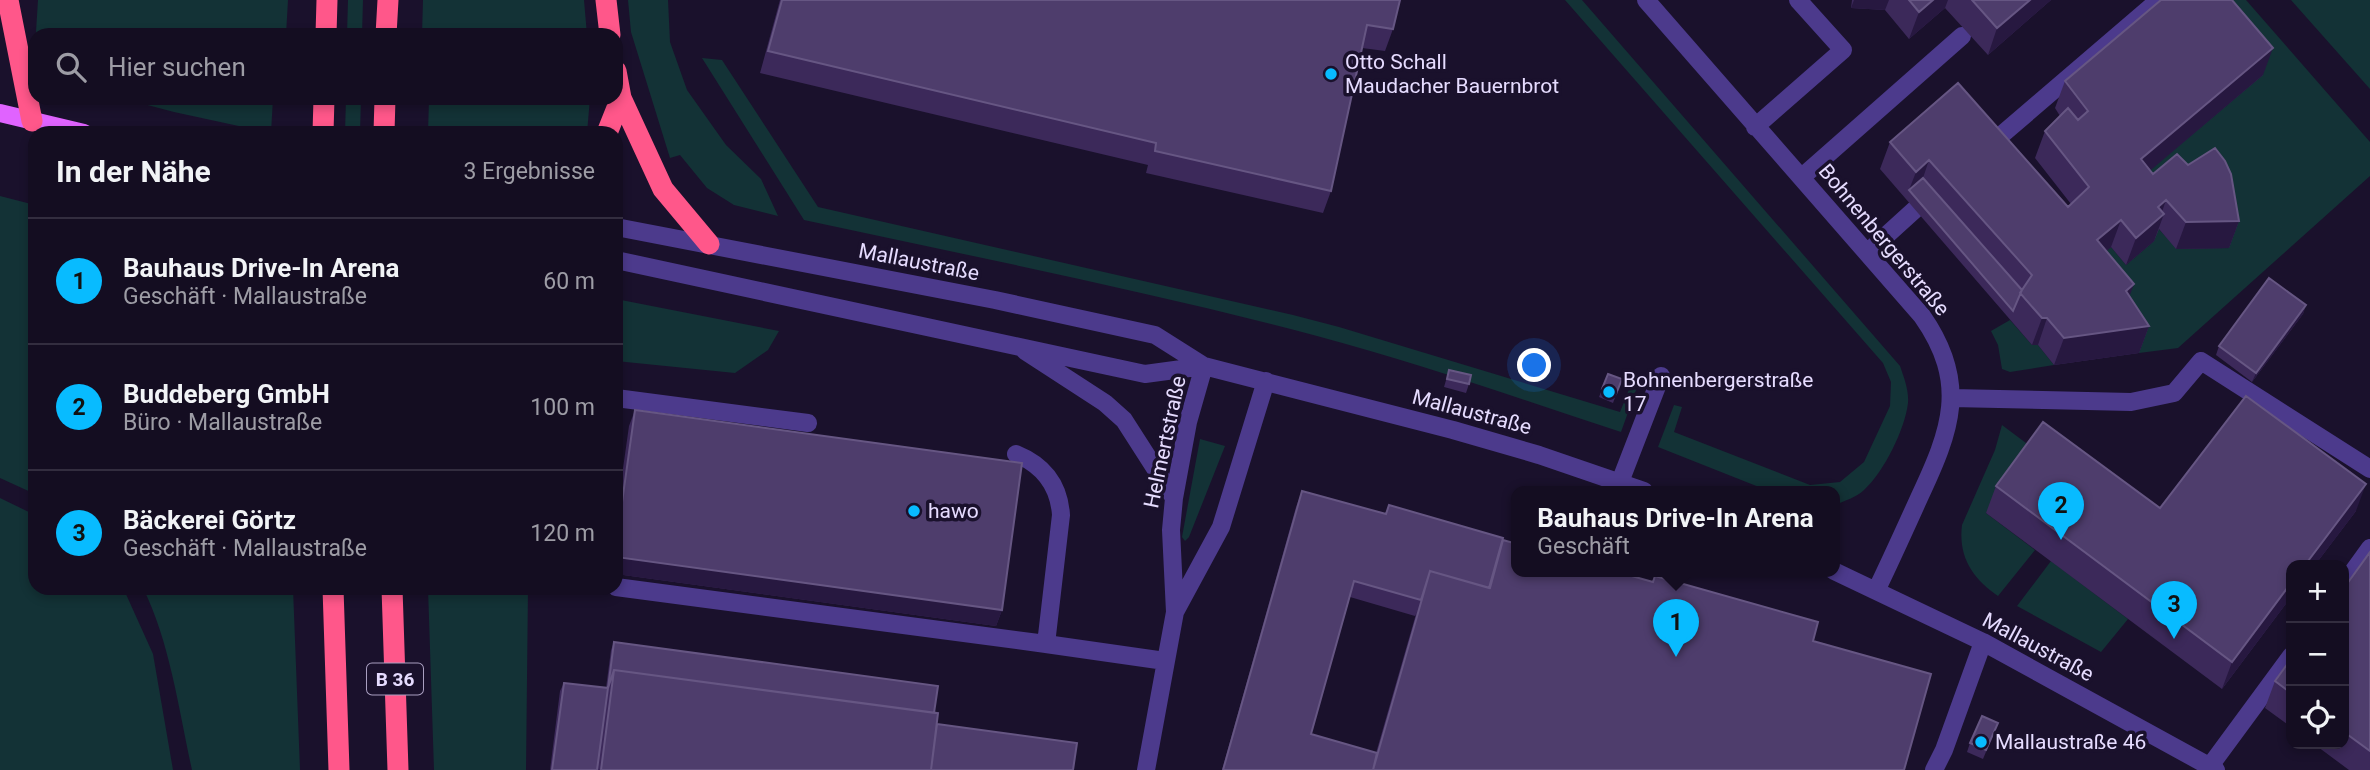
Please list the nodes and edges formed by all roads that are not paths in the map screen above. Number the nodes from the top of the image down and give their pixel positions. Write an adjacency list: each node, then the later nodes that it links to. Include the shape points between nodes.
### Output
1 (7, 0): 8 (highway); 13 (highway)
2 (327, 0): 9 (highway)
3 (388, 0): 10 (highway)
4 (606, 0): 11 (highway)
5 (1646, 0): 25 (street, Bohnenbergerstraße)
6 (1798, 0): 25 (street, via 1843,50)
7 (2159, 0): 26 (street)
8 (0, 7)
9 (326, 28)
10 (386, 28)
11 (609, 28)
12 (1962, 36): 27 (street)
13 (28, 102)
14 (623, 102): 30 (highway, via 663,188)
15 (29, 105): 20 (highway)
16 (324, 105): 22 (highway)
17 (385, 105): 23 (highway)
18 (618, 105): 24 (highway)
19 (0, 113): 20 (main road)
20 (32, 121): 21 (main road)
21 (54, 126)
22 (323, 126)
23 (384, 126)
24 (610, 126)
25 (1755, 127): 27 (street, Bohnenbergerstraße)
26 (1971, 161)
27 (1802, 177): 31 (street, Bohnenbergerstraße)
28 (1950, 179): 31 (street)
29 (623, 228): 30 (street, Mallaustraße)
30 (709, 244): 34 (street, Mallaustraße, via 1155,335)
31 (1867, 253): 37 (street, Bohnenbergerstraße, via 1932,330 1947,364)
32 (623, 261): 33 (street, Mallaustraße)
33 (1013, 343): 34 (street, Mallaustraße, via 1145,373); 44 (street, via 1105,403 1124,421)
34 (1205, 366): 36 (street, Mallaustraße); 44 (street, Helmertstraße, via 1188,422)
35 (1661, 376): 42 (street)
36 (1266, 381): 42 (street, Mallaustraße, via 1453,430); 52 (street, Helmertstraße, via 1221,527)
37 (1952, 398): 41 (street, via 2131,402 2174,393 2201,362); 49 (street, Bohnenbergerstraße, via 1939,454)
38 (623, 399): 39 (street)
39 (808, 423)
40 (1016, 454): 54 (street, via 1048,476 1060,501)
41 (2370, 469)
42 (1620, 482): 43 (street, Mallaustraße)
43 (1630, 486)
44 (1174, 498): 52 (street, Helmertstraße)
45 (2370, 548): 47 (street)
46 (1840, 574): 49 (street, Mallaustraße)
47 (2349, 577)
48 (623, 588): 54 (street)
49 (1876, 591): 53 (street, Mallaustraße)
50 (333, 595): 58 (highway, B 36)
51 (392, 595): 59 (highway, B 36)
52 (1175, 612): 55 (street, Helmertstraße)
53 (1983, 642): 57 (street, Mallaustraße); 61 (street)
54 (1046, 644): 55 (street)
55 (1165, 661): 60 (street, Helmertstraße)
56 (2286, 663): 57 (street)
57 (2213, 768)
58 (339, 770)
59 (398, 770)
60 (1146, 770)
61 (1934, 770)

